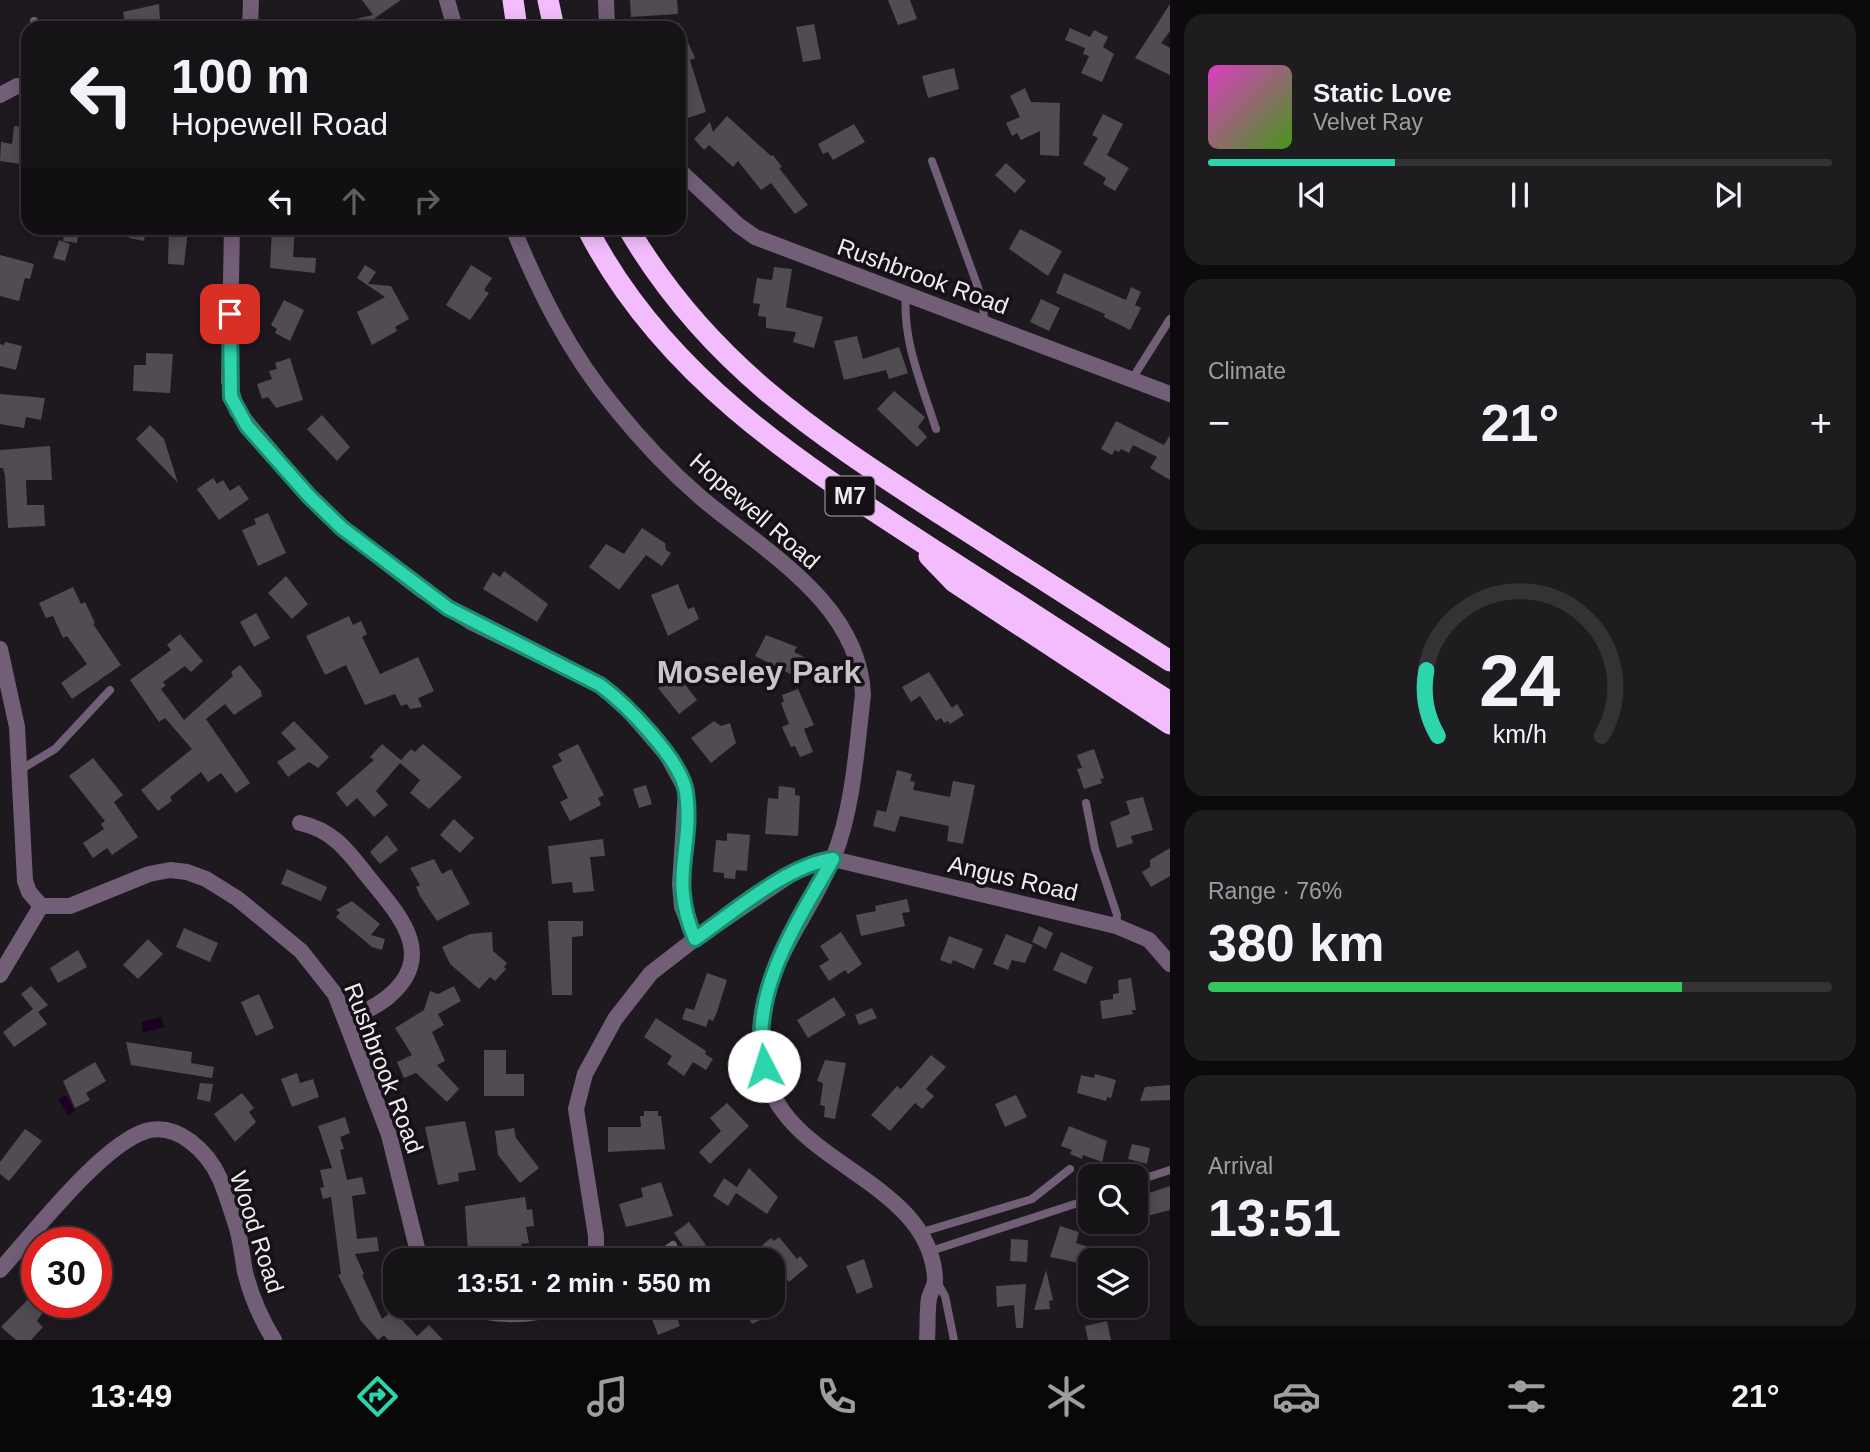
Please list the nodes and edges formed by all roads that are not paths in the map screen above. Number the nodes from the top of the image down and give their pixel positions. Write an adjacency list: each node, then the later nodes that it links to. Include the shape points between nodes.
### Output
1 (251, 0): 6 (street)
2 (447, 0): 7 (street)
3 (513, 0): 8 (highway)
4 (548, 0): 9 (highway)
5 (606, 0): 10 (street)
6 (250, 21)
7 (453, 21)
8 (516, 21)
9 (552, 21)
10 (607, 21)
11 (932, 161): 19 (lane, via 983,301)
12 (686, 177): 17 (street, Rushbrook Road, via 755,237)
13 (232, 235): 37 (street, via 229,381 242,419 342,528 420,589 471,622 600,685 630,712 673,764 685,789 680,884 682,906)
14 (516, 235): 34 (street, Hopewell Road, via 543,299 613,406 698,495 813,590 855,652 863,695 841,836)
15 (591, 235): 23 (highway, M7, via 647,318 694,373 786,453)
16 (633, 235): 24 (highway, M7, via 673,295 743,373 832,443)
17 (906, 294): 19 (street, Rushbrook Road); 22 (lane, via 909,343)
18 (1170, 319): 20 (lane)
19 (985, 322): 20 (street, Rushbrook Road)
20 (1132, 379): 21 (street, Rushbrook Road)
21 (1170, 394)
22 (936, 429)
23 (920, 541): 29 (highway, M7); 30 (highway, via 954,582)
24 (1012, 560): 25 (highway); 27 (highway, M7)
25 (1170, 644)
26 (0, 649): 31 (street, via 13,699)
27 (1170, 661)
28 (110, 690): 31 (lane, via 54,749)
29 (1170, 702)
30 (1170, 724)
31 (20, 770): 35 (street, via 25,881)
32 (1086, 803): 36 (lane)
33 (300, 824): 40 (street, via 327,832 339,842 410,933 411,961 399,984 388,997)
34 (833, 859): 36 (street, Angus Road); 37 (street, via 796,871); 45 (street, Hopewell Road, via 780,956 769,988 761,1049 768,1082 782,1110 804,1134 880,1191)
35 (41, 906): 39 (street); 40 (street, Rushbrook Road, via 70,906 170,870 206,878 273,925 301,951 335,994)
36 (1116, 926): 38 (street, Angus Road, via 1149,940)
37 (695, 939): 48 (street, via 639,985 584,1074 578,1093 578,1128)
38 (1170, 964)
39 (0, 975)
40 (346, 1021): 47 (street, Rushbrook Road, via 388,1135)
41 (1070, 1169): 45 (lane, via 1032,1199)
42 (1170, 1170): 43 (lane)
43 (1148, 1177)
44 (1078, 1203): 50 (lane)
45 (919, 1233): 50 (street, Hopewell Road)
46 (673, 1245): 49 (lane)
47 (417, 1248)
48 (596, 1248)
49 (669, 1248)
50 (928, 1252): 52 (street, Hopewell Road)
51 (0, 1270): 53 (street, Wood Road, via 115,1149 132,1136 167,1130 193,1143 220,1178 253,1297)
52 (936, 1280): 54 (street, Hopewell Road, via 929,1298); 55 (lane, via 946,1296)
53 (274, 1340)
54 (927, 1340)
55 (954, 1340)

